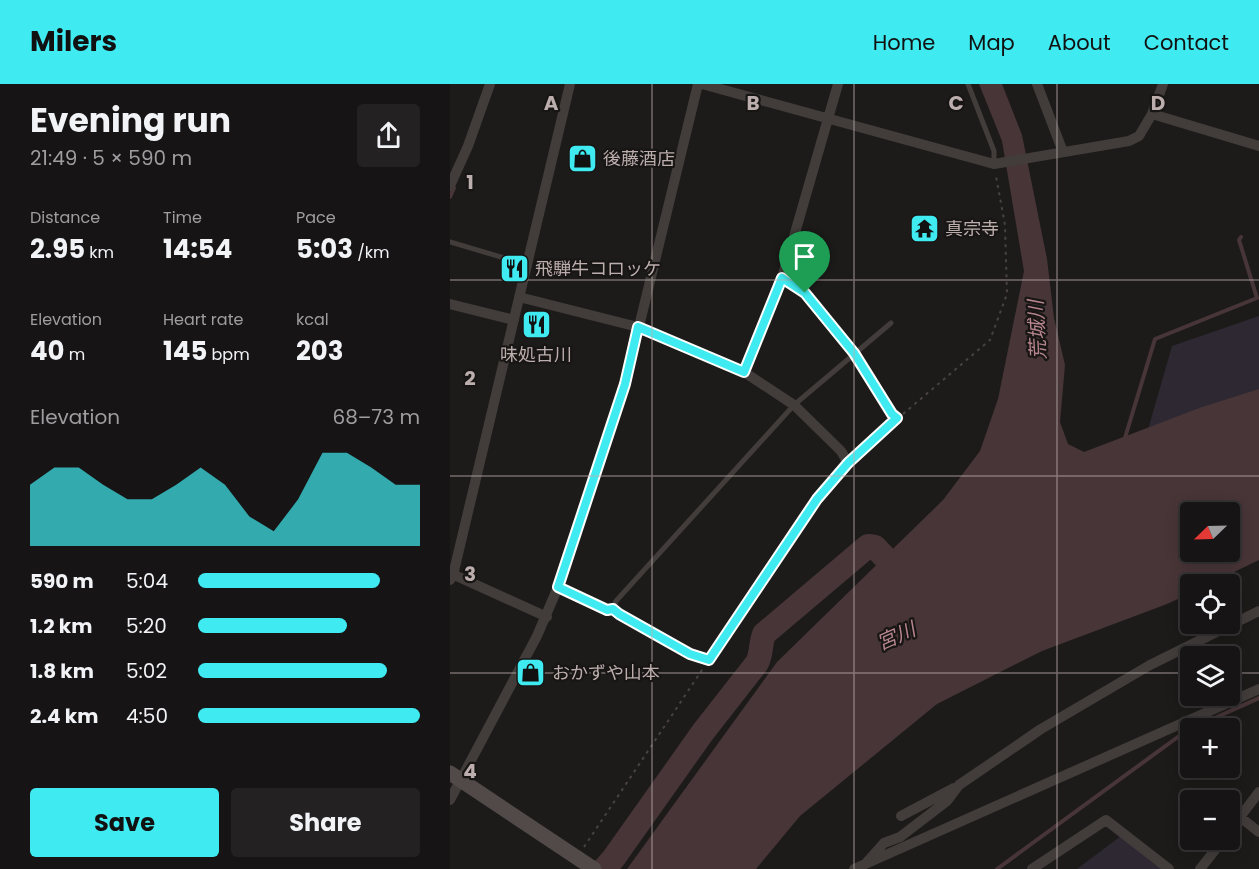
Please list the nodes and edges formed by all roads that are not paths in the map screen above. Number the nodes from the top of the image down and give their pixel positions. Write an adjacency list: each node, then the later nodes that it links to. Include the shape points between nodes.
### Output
1 (490, 84): 13 (street)
2 (570, 84): 15 (street)
3 (700, 84): 9 (street); 21 (street)
4 (838, 84): 9 (street)
5 (968, 84): 12 (lane, via 994,151)
6 (1037, 84): 11 (street)
7 (1163, 84): 8 (street)
8 (1152, 114): 10 (street); 11 (street, via 1139,136 1129,141)
9 (828, 118): 12 (street); 16 (street)
10 (1259, 146)
11 (1059, 152): 12 (street)
12 (994, 164)
13 (450, 186)
14 (450, 242): 15 (lane)
15 (528, 265): 17 (street)
16 (782, 278): 22 (lane, via 805,293); 23 (street)
17 (519, 297): 19 (street); 21 (street)
18 (450, 304): 19 (street)
19 (514, 320): 27 (street)
20 (891, 323): 22 (lane)
21 (638, 327): 23 (street); 28 (street, via 625,384)
22 (854, 353): 24 (lane); 25 (lane)
23 (744, 372): 24 (street)
24 (794, 405): 26 (street, via 841,451); 29 (lane)
25 (897, 418)
26 (848, 463)
27 (451, 576): 31 (street)
28 (558, 587): 29 (lane, via 607,610); 31 (street)
29 (613, 609): 32 (lane, via 690,654)
30 (1259, 611): 35 (street, via 1083,703)
31 (547, 617): 34 (street)
32 (709, 660)
33 (1259, 689): 43 (street)
34 (455, 777): 37 (street); 42 (main road)
35 (959, 785): 38 (street); 43 (street, via 947,801 900,837 884,843)
36 (1259, 792): 39 (street)
37 (450, 800)
38 (901, 816)
39 (1240, 817): 40 (street)
40 (1259, 832)
41 (1214, 850): 47 (street)
42 (584, 862)
43 (870, 866): 44 (street)
44 (854, 869)
45 (1032, 869): 46 (street, via 1106,820)
46 (1169, 869)
47 (1200, 869)

